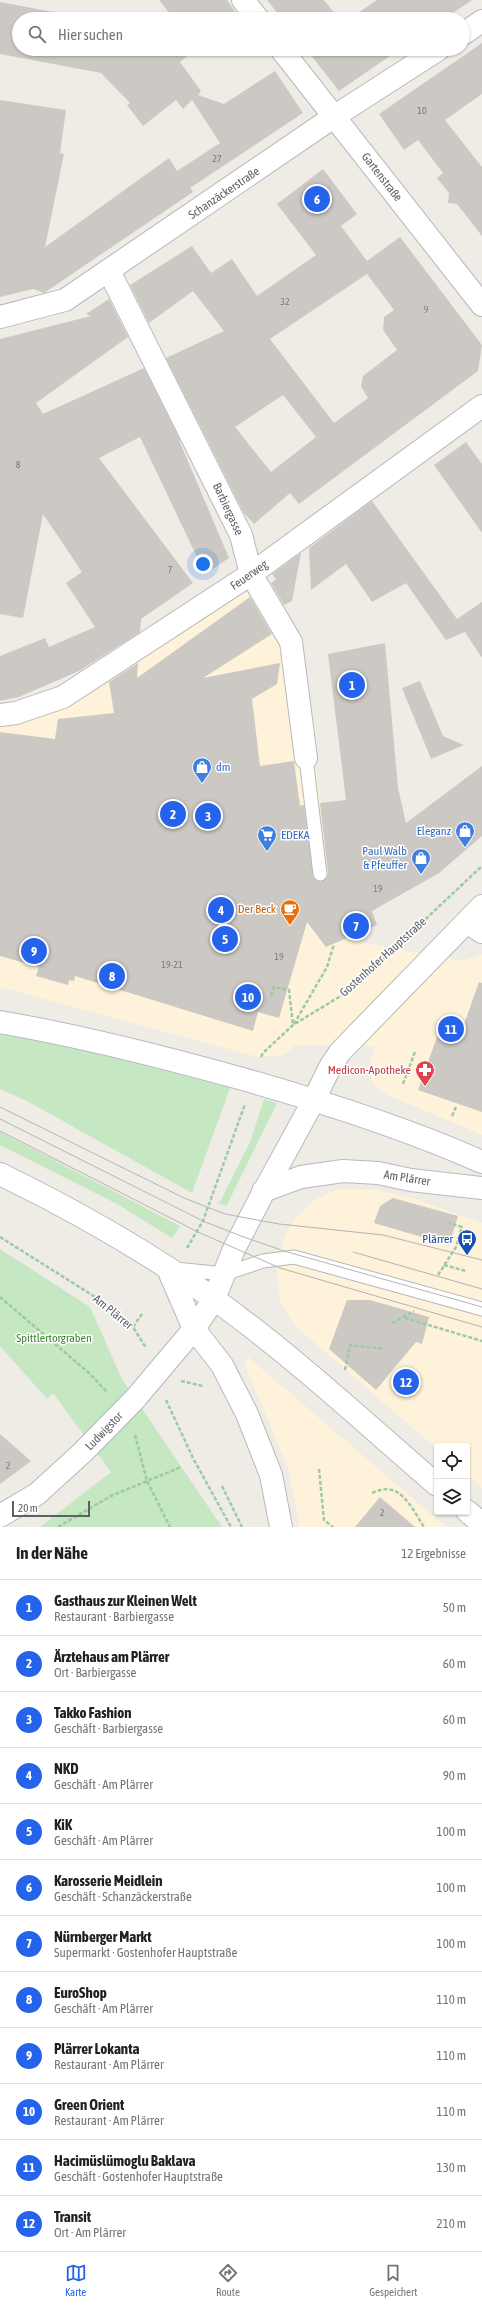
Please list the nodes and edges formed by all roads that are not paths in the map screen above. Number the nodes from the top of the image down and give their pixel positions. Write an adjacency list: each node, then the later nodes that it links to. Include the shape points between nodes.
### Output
1 (243, 0): 2 (street)
2 (252, 12)
3 (482, 21): 4 (street)
4 (470, 29)
5 (288, 56): 7 (street, Gartenstraße)
6 (428, 56): 7 (street, Schanzäckerstraße)
7 (335, 116): 8 (street, Schanzäckerstraße); 9 (street, Gartenstraße)
8 (109, 271): 10 (street, Schanzäckerstraße, via 65,300); 12 (street, Barbiergasse, via 241,535)
9 (482, 305)
10 (0, 317)
11 (482, 406): 12 (street, Feuerweg)
12 (251, 574): 13 (street, Feuerweg, via 63,697 16,713); 14 (street, Barbiergasse, via 291,642)
13 (0, 715)
14 (306, 758): 15 (lane)
15 (320, 874)
16 (482, 906): 17 (street)
17 (474, 927): 21 (street, via 340,1052)
18 (0, 1006): 20 (street)
19 (0, 1022): 20 (street)
20 (83, 1038): 21 (street, via 178,1061)
21 (314, 1100): 22 (street, via 388,1124); 25 (street)
22 (482, 1162)
23 (0, 1174): 26 (street, via 92,1222)
24 (482, 1188): 25 (street, Am Plärrer, via 411,1180 378,1173 343,1171 301,1177)
25 (264, 1191): 27 (street)
26 (168, 1269): 27 (lane); 28 (street); 30 (street)
27 (224, 1274): 28 (street); 29 (lane, via 263,1261 294,1257)
28 (214, 1299): 30 (street); 31 (street, via 274,1346)
29 (482, 1309)
30 (194, 1329): 33 (street, Ludwigstor, bridge, via 135,1399 83,1452 37,1494); 35 (street, via 222,1365 247,1414 271,1475)
31 (434, 1482)
32 (470, 1514): 34 (street)
33 (0, 1516)
34 (482, 1524)
35 (281, 1527)

